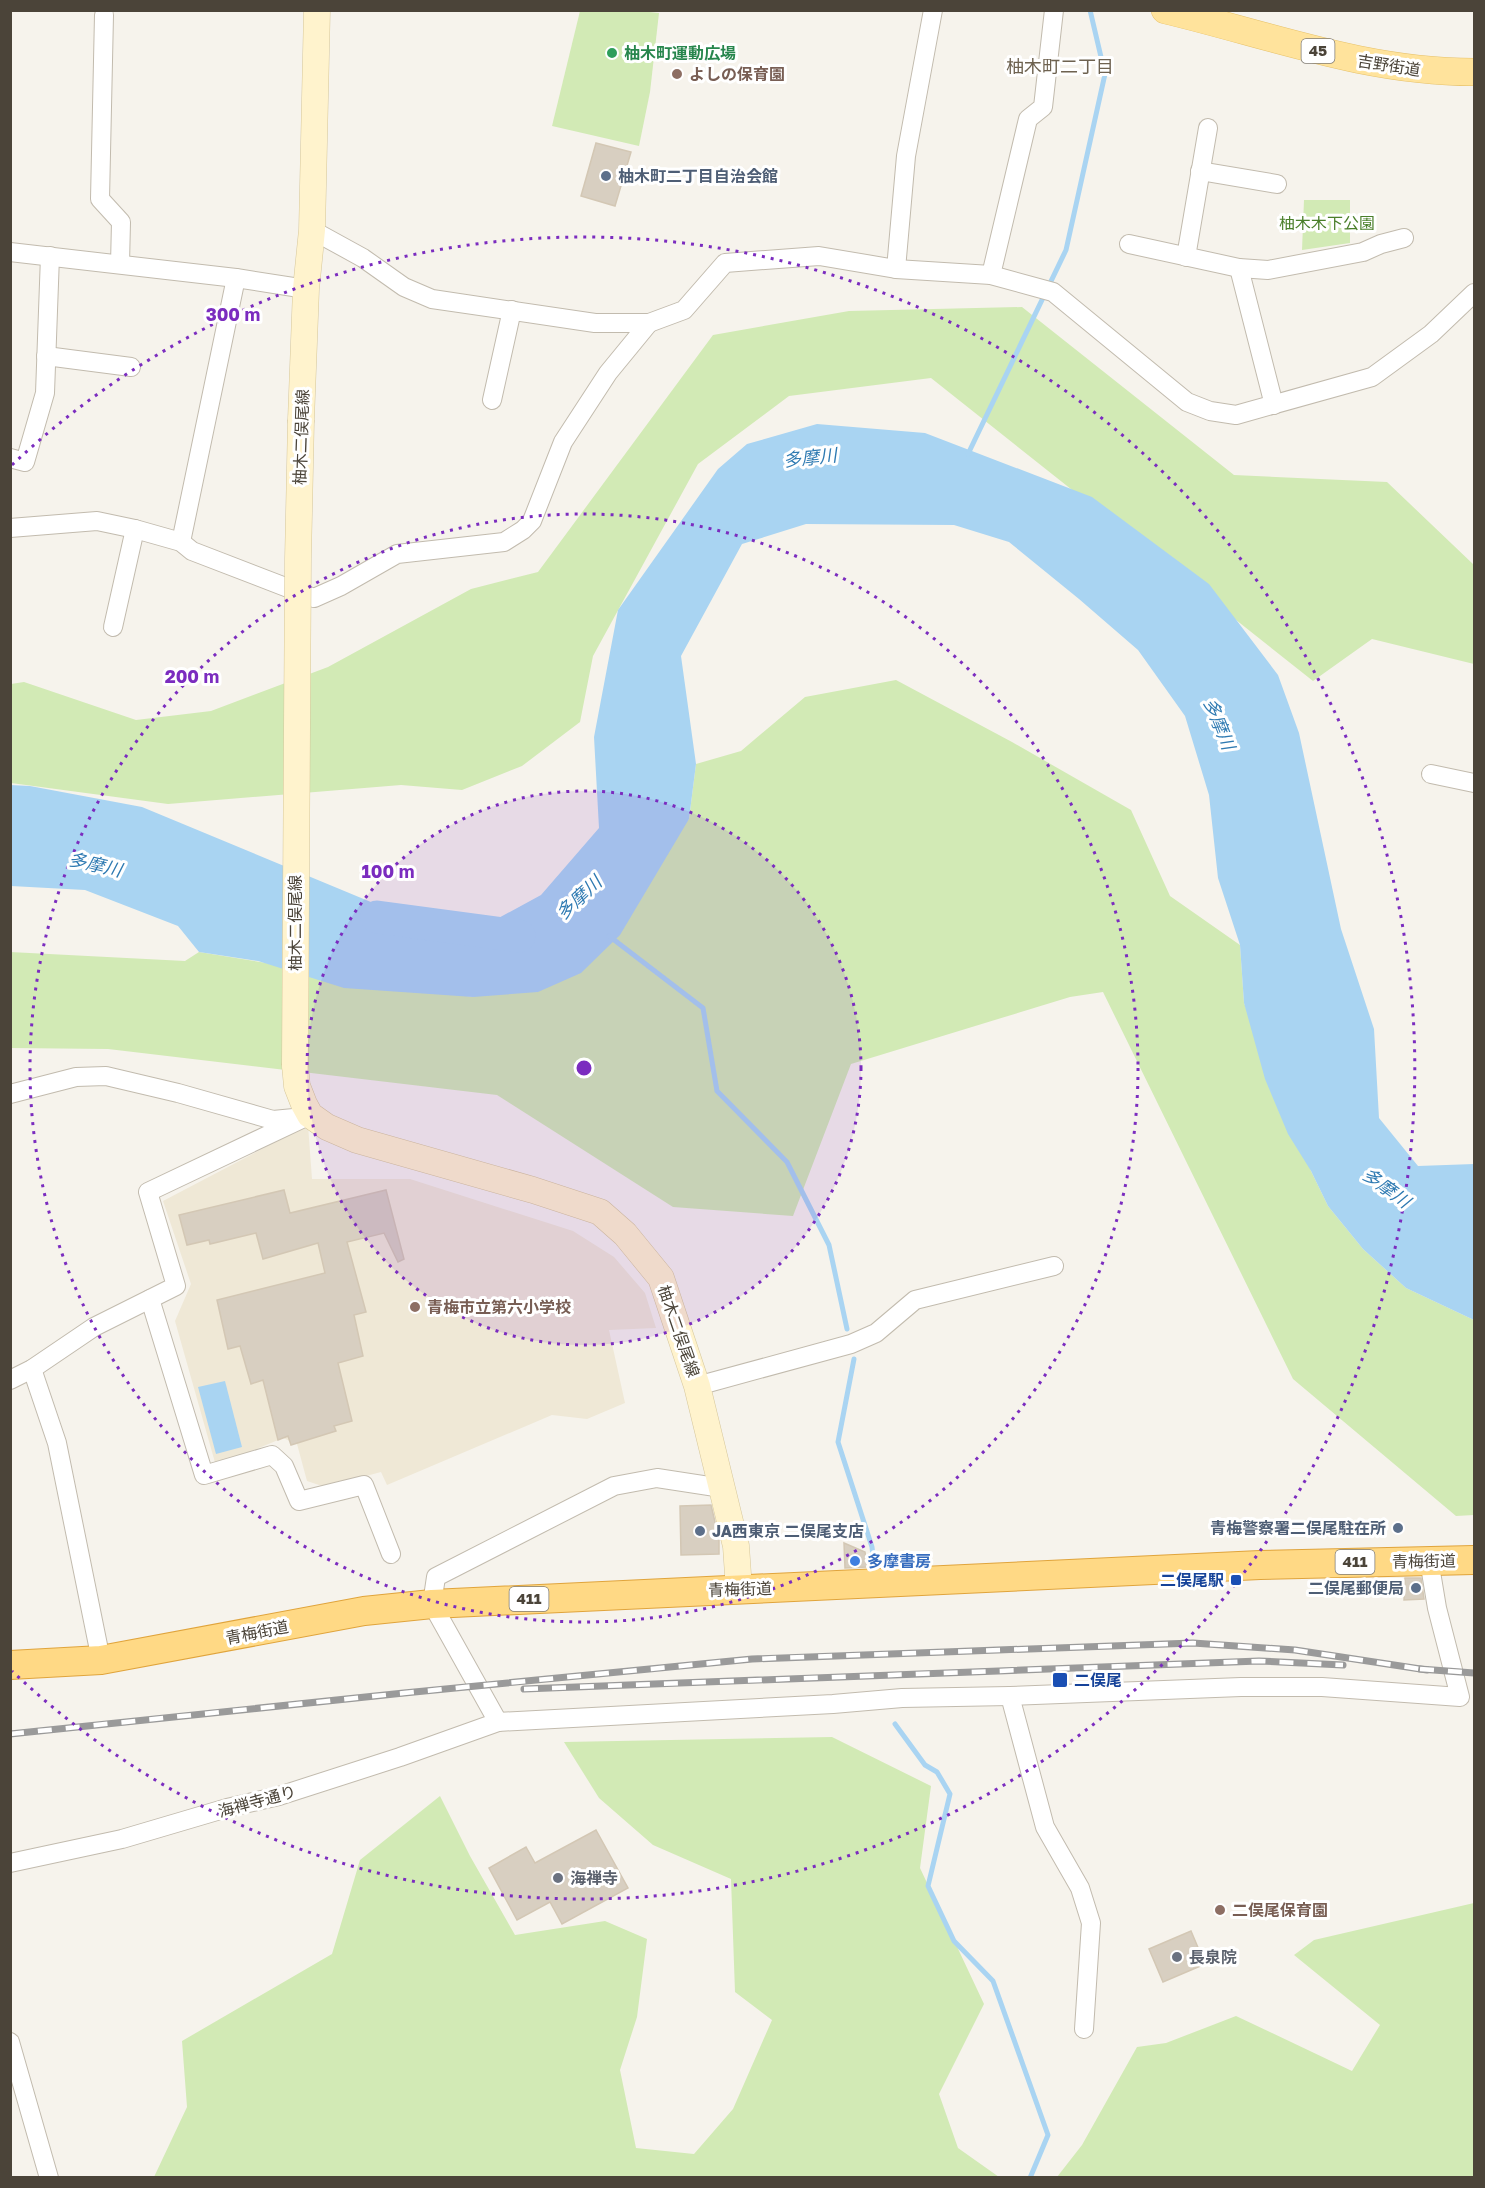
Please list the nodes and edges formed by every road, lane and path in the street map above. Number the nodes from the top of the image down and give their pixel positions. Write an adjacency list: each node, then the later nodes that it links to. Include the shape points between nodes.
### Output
1 (317, 10): 10 (main road, 柚木二俣尾線)
2 (933, 10): 18 (street, via 906,156)
3 (1054, 10): 19 (street, via 1043,107 1028,119)
4 (1165, 10): 6 (main road, 吉野街道 / 45, via 1355,60 1436,72)
5 (104, 15): 16 (street, via 100,199 121,222)
6 (1474, 72)
7 (1208, 128): 8 (street)
8 (1200, 171): 9 (street); 15 (street)
9 (1277, 184)
10 (312, 230): 21 (main road, 柚木二俣尾線); 23 (street, via 363,258 404,287 432,299)
11 (1404, 237): 17 (street, via 1363,252 1268,270)
12 (1129, 244): 15 (street)
13 (10, 252): 14 (street)
14 (50, 256): 16 (street); 25 (street)
15 (1186, 257): 17 (street)
16 (120, 264): 20 (street)
17 (1239, 268): 28 (street)
18 (896, 269): 19 (street); 24 (street, via 819,256 725,263 684,310)
19 (991, 275): 28 (street, via 1053,292 1187,402 1236,415)
20 (236, 278): 21 (street); 32 (street)
21 (306, 289): 37 (main road, 柚木二俣尾線, bridge, via 298,559 295,1065 300,1096)
22 (1474, 293): 28 (street, via 1431,334 1372,377)
23 (512, 310): 24 (street, via 595,323); 27 (street)
24 (649, 322): 32 (street, via 608,373 563,442 532,521 504,542 397,554 314,598 192,551)
25 (46, 356): 26 (street); 29 (street, via 45,393 25,462)
26 (130, 367)
27 (492, 400)
28 (1274, 405)
29 (10, 458)
30 (10, 528): 31 (street, via 97,521)
31 (135, 529): 32 (street); 33 (street)
32 (181, 542)
33 (113, 627)
34 (1431, 774): 35 (street)
35 (1474, 783)
36 (10, 1094): 37 (street, via 76,1077 106,1076 273,1120)
37 (310, 1115): 39 (street, via 148,1192 176,1286); 42 (main road, 柚木二俣尾線, via 327,1128 357,1140 600,1212 625,1234 661,1278)
38 (1054, 1266): 42 (street, via 915,1300 876,1333 851,1344)
39 (150, 1299): 40 (street, via 94,1327); 44 (street, via 204,1475 272,1455 284,1466 299,1501 364,1485)
40 (32, 1369): 41 (street); 49 (street, via 57,1443)
41 (10, 1380)
42 (698, 1386): 43 (main road, 柚木二俣尾線)
43 (722, 1488): 47 (main road, 柚木二俣尾線, via 736,1546); 48 (street, via 657,1478 614,1486 436,1577)
44 (392, 1554)
45 (1429, 1560): 46 (highway, 青梅街道 / 411); 47 (highway, 青梅街道 / 411); 51 (street, 海禅寺通り, via 1460,1697 1322,1687)
46 (1474, 1560)
47 (739, 1589): 48 (highway, 青梅街道 / 411)
48 (432, 1604): 49 (highway, 青梅街道 / 411, via 364,1611); 52 (street)
49 (101, 1660): 50 (highway, 青梅街道 / 411)
50 (10, 1665)
51 (1010, 1696): 52 (street, 海禅寺通り, via 902,1698); 54 (street, via 1045,1827 1080,1888 1091,1923)
52 (498, 1722): 53 (street, 海禅寺通り, via 279,1796 122,1839)
53 (10, 1863)
54 (1084, 2030)
55 (10, 2042): 56 (street)
56 (49, 2178)

